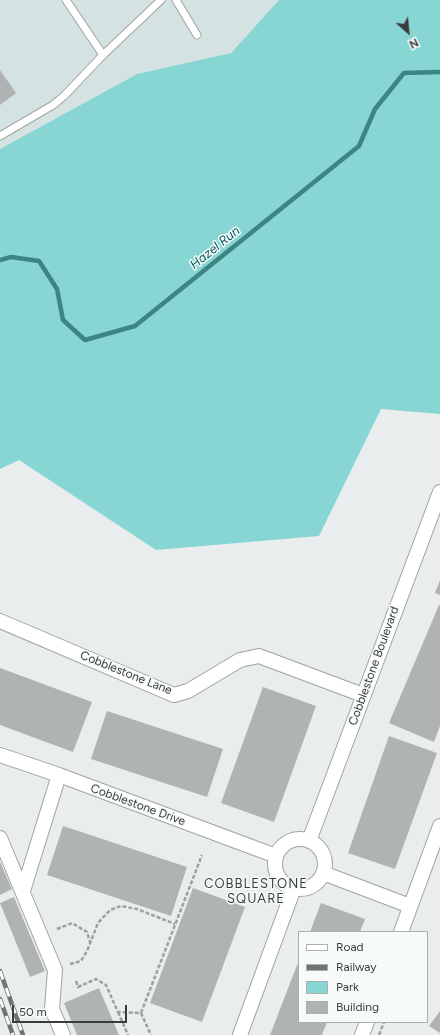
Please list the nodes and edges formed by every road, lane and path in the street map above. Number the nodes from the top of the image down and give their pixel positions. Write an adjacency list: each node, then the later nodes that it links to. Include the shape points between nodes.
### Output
1 (66, 0): 5 (lane)
2 (161, 0): 5 (lane)
3 (176, 0): 4 (lane)
4 (196, 35)
5 (104, 55): 6 (lane, via 53,105)
6 (0, 136)
7 (440, 492): 9 (street, Cobblestone Boulevard)
8 (0, 621): 9 (street, Cobblestone Lane, via 174,695 188,691 240,660 259,656)
9 (363, 695): 14 (street, Cobblestone Boulevard)
10 (0, 755): 11 (street, Cobblestone Drive)
11 (59, 775): 16 (street, Cobblestone Drive); 19 (street)
12 (440, 826): 20 (street)
13 (0, 838): 19 (street)
14 (309, 841): 16 (street, via 293,840 280,849); 17 (street, via 321,851 324,858)
15 (202, 855): 21 (path)
16 (276, 856): 18 (street, via 275,868 280,880)
17 (323, 873): 18 (street, via 308,888); 20 (street)
18 (294, 888): 33 (street)
19 (23, 891): 30 (street, via 55,970 52,1009)
20 (410, 906): 23 (street)
21 (175, 924): 24 (path, via 138,909 121,906 110,910 98,922); 28 (path)
22 (57, 929): 24 (path, via 72,923 87,932)
23 (400, 931)
24 (90, 942): 25 (path, via 81,960)
25 (70, 964)
26 (76, 981): 27 (path, via 78,987 96,979 106,985)
27 (118, 1012): 28 (path); 31 (path)
28 (141, 1013): 32 (path)
29 (367, 1023): 34 (street)
30 (63, 1035)
31 (128, 1035)
32 (151, 1035)
33 (240, 1035)
34 (362, 1035)

